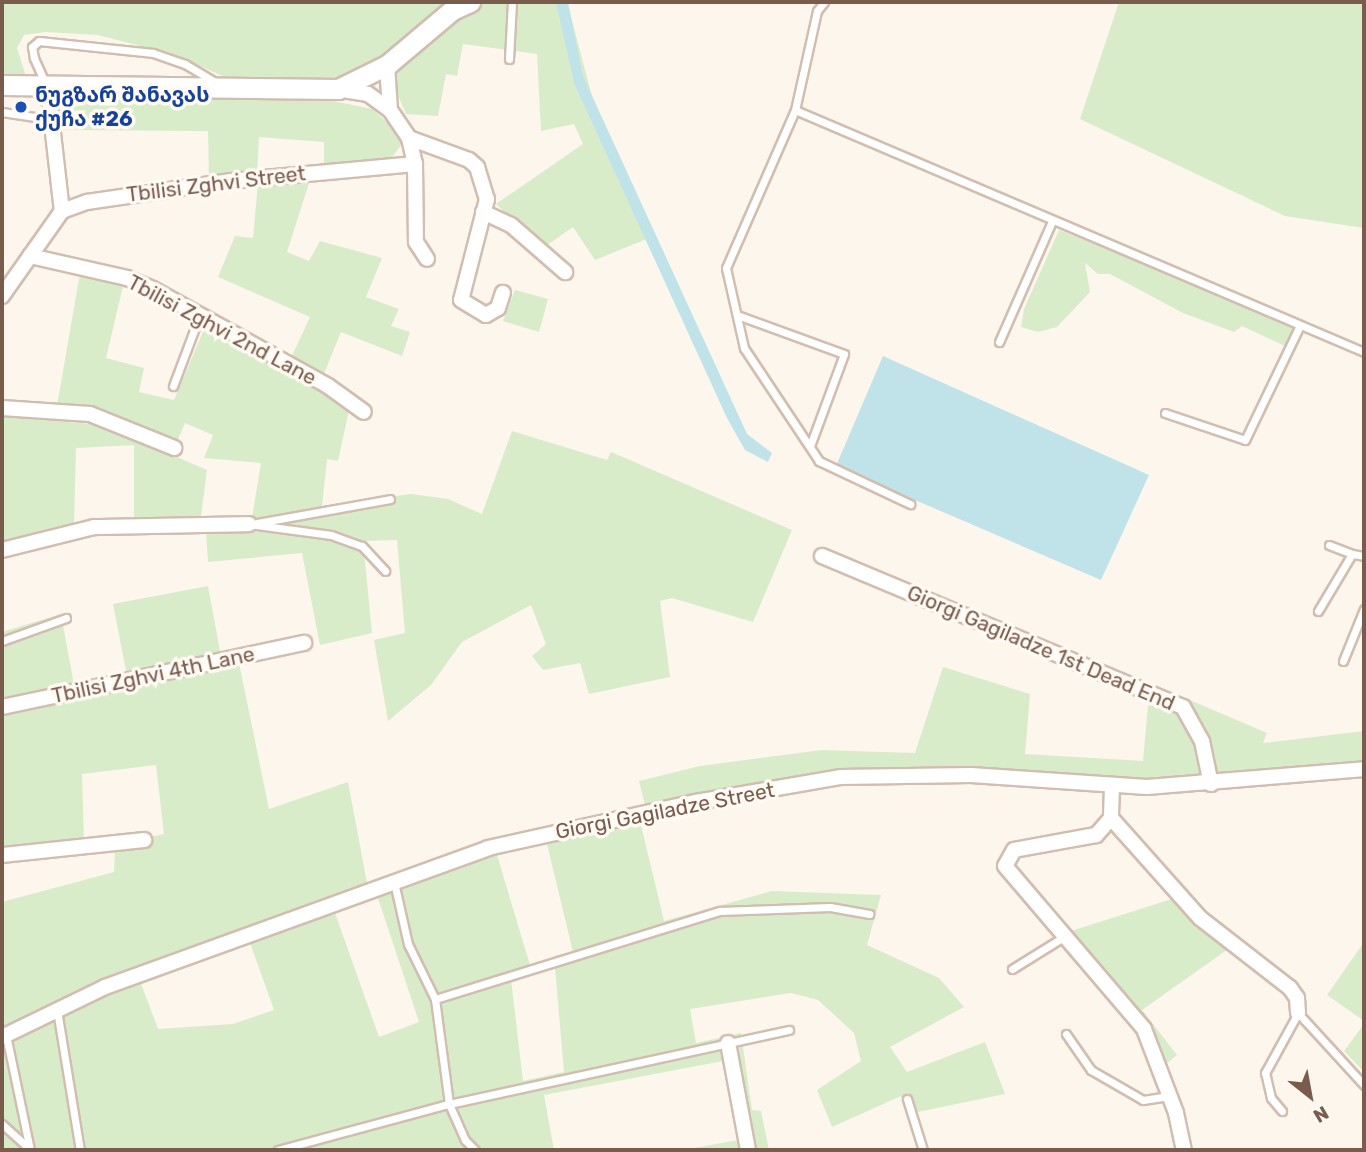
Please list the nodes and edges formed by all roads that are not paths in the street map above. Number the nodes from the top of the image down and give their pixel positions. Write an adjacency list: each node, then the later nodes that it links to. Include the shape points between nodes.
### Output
1 (470, 2): 7 (main road, via 452,10)
2 (512, 2): 6 (lane)
3 (812, 2): 5 (lane)
4 (824, 2): 5 (lane)
5 (817, 11): 13 (lane)
6 (509, 59)
7 (387, 65): 11 (main road); 12 (street)
8 (2, 85): 9 (main road)
9 (48, 89): 10 (main road); 10 (lane, via 34,58 32,47 39,41 153,53 185,64); 15 (street)
10 (228, 89): 11 (main road)
11 (338, 89): 12 (street, via 368,94)
12 (390, 110): 16 (street)
13 (795, 110): 20 (lane); 26 (lane, via 726,268)
14 (2, 113): 15 (lane)
15 (48, 119): 18 (street)
16 (409, 138): 17 (street); 19 (street, via 477,167 486,187)
17 (415, 164): 18 (street, Tbilisi Zghvi Street, via 118,194); 22 (street, via 416,242)
18 (62, 211): 21 (street)
19 (483, 212): 23 (street, via 511,225); 24 (street, via 461,300 486,315 498,308)
20 (1052, 221): 28 (lane); 29 (lane)
21 (30, 256): 25 (street); 27 (street, Tbilisi Zghvi 2nd Lane, via 128,278)
22 (427, 259)
23 (565, 271)
24 (503, 293)
25 (2, 296)
26 (737, 315): 35 (lane, via 744,348); 35 (lane, via 844,354)
27 (199, 317): 31 (lane); 33 (street, Tbilisi Zghvi 2nd Lane, via 328,386)
28 (1300, 325): 30 (lane); 34 (lane, via 1245,440)
29 (999, 342)
30 (1364, 352)
31 (173, 386)
32 (2, 408): 36 (street, via 90,414)
33 (364, 412)
34 (1165, 413)
35 (810, 446): 38 (lane, via 824,466)
36 (174, 448)
37 (390, 499): 39 (lane)
38 (910, 504)
39 (249, 524): 41 (street, via 94,527); 45 (lane, via 331,535 362,547)
40 (1329, 545): 42 (lane)
41 (2, 550)
42 (1352, 554): 44 (lane); 47 (lane)
43 (822, 555): 54 (street, Giorgi Gagiladze 1st Dead End, via 1183,707 1202,741)
44 (1364, 556)
45 (385, 571)
46 (1364, 609): 51 (lane)
47 (1318, 611)
48 (66, 618): 49 (lane)
49 (2, 641)
50 (304, 643): 52 (street, Tbilisi Zghvi 4th Lane)
51 (1343, 661)
52 (2, 707)
53 (1364, 769): 54 (street, Giorgi Gagiladze Street)
54 (1210, 784): 55 (street, Giorgi Gagiladze Street)
55 (1112, 787): 56 (street); 59 (street, Giorgi Gagiladze Street, via 971,775 840,777 696,802 500,846)
56 (1111, 818): 61 (street, via 1096,835 1014,850 1007,858 1010,874); 65 (street, via 1200,918 1290,988 1297,998)
57 (144, 840): 58 (street)
58 (2, 855)
59 (394, 881): 63 (lane, via 408,944); 64 (street, Giorgi Gagiladze Street, via 105,987)
60 (869, 914): 63 (lane, via 830,907 720,911)
61 (1067, 935): 62 (lane); 71 (street, via 1144,1029)
62 (1012, 970)
63 (435, 999): 73 (lane)
64 (57, 1010): 68 (street, Giorgi Gagiladze Street); 77 (lane)
65 (1297, 1013): 70 (lane); 74 (lane, via 1265,1073 1271,1098)
66 (789, 1030): 69 (lane)
67 (1066, 1034): 71 (lane, via 1091,1070 1143,1100)
68 (4, 1036): 76 (lane)
69 (728, 1043): 73 (lane); 80 (street)
70 (1364, 1085)
71 (1169, 1096): 82 (street)
72 (907, 1099): 81 (lane)
73 (449, 1104): 78 (lane); 79 (lane)
74 (1282, 1111)
75 (2, 1124): 76 (lane)
76 (30, 1150)
77 (80, 1150)
78 (278, 1150)
79 (475, 1150)
80 (748, 1150)
81 (923, 1150)
82 (1184, 1150)

